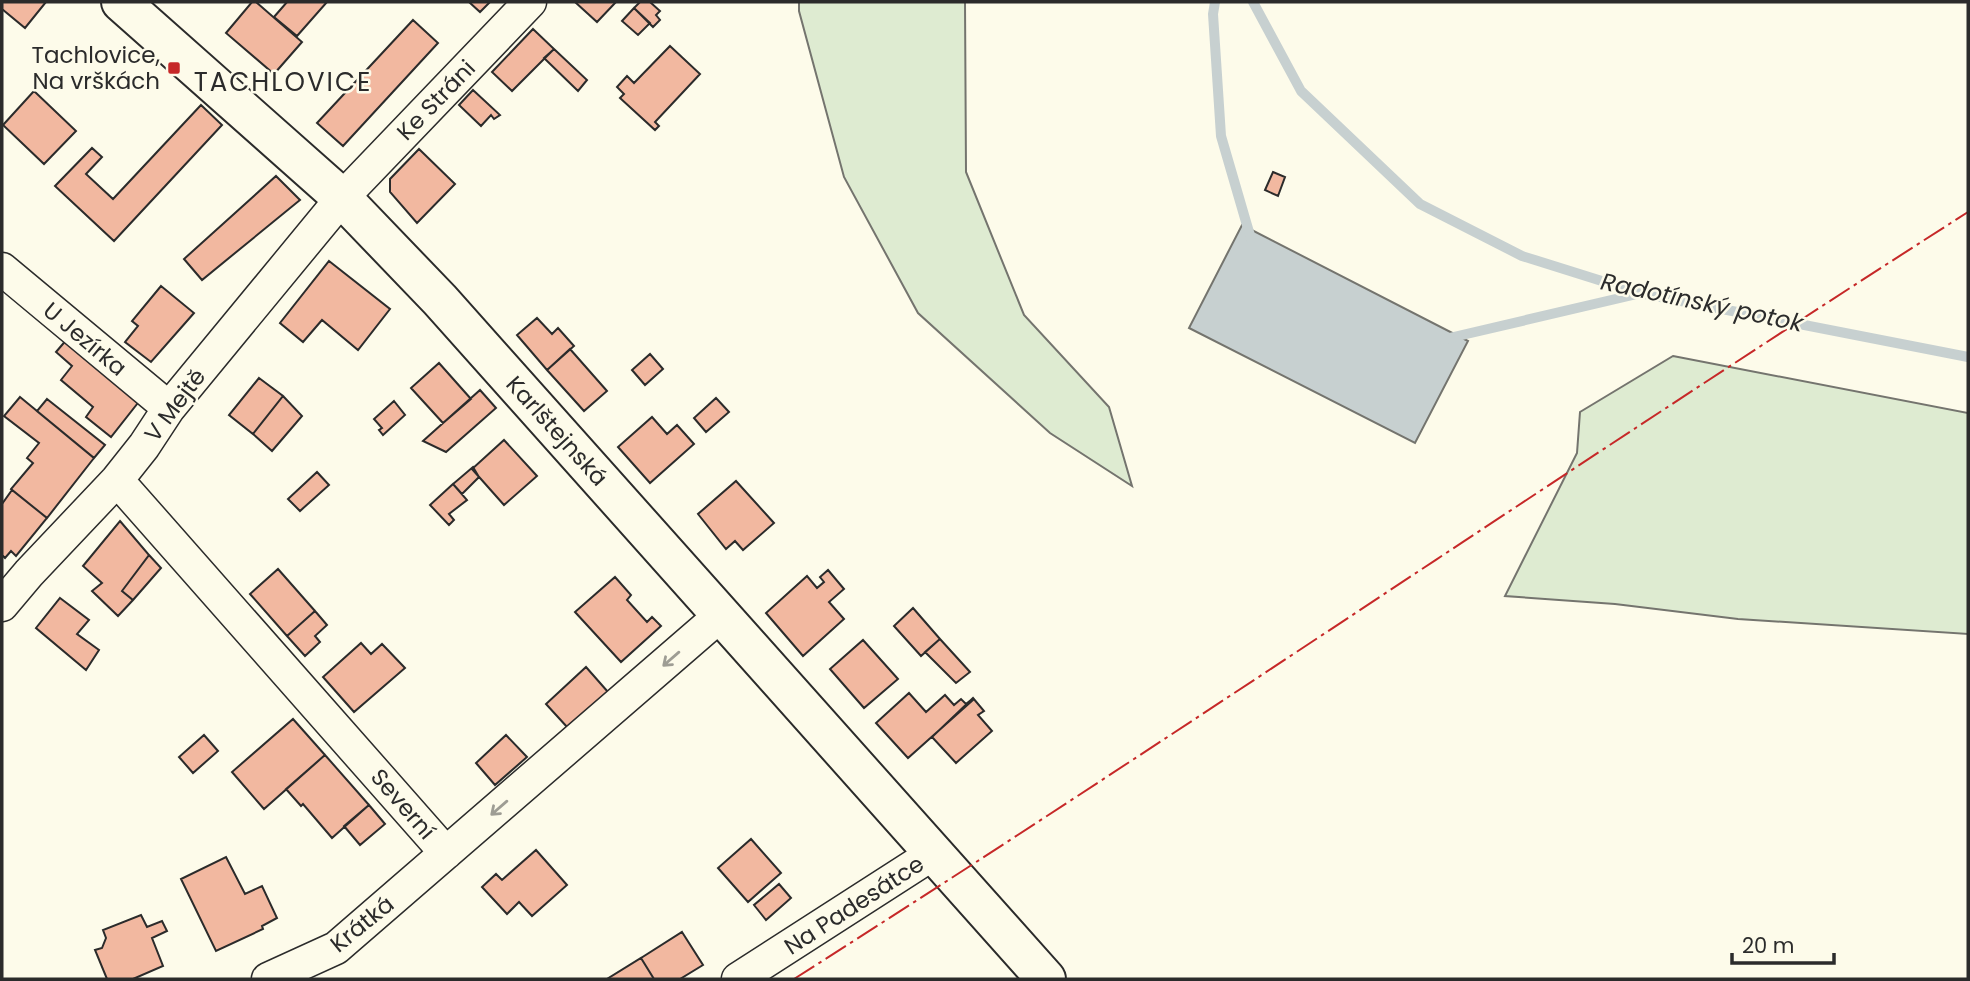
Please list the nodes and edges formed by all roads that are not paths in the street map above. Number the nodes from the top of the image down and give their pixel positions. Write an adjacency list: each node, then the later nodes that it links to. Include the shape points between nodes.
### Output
1 (121, 2): 3 (main road, Karlštejnská)
2 (530, 2): 3 (street, Ke Stráni)
3 (342, 198): 5 (street, V Mejtě); 8 (main road, Karlštejnská)
4 (2, 269): 5 (street, U Jezírka)
5 (169, 408): 6 (street, V Mejtě)
6 (117, 480): 7 (street, V Mejtě); 9 (street, Severní)
7 (2, 605)
8 (723, 614): 9 (street, Severní, one-way to 9); 10 (main road, Karlštejnská)
9 (446, 853): 11 (street, Krátká, via 336,948)
10 (934, 853): 12 (street, Na Padesátce); 13 (main road, Karlštejnská)
11 (268, 979)
12 (738, 979)
13 (1046, 979)

